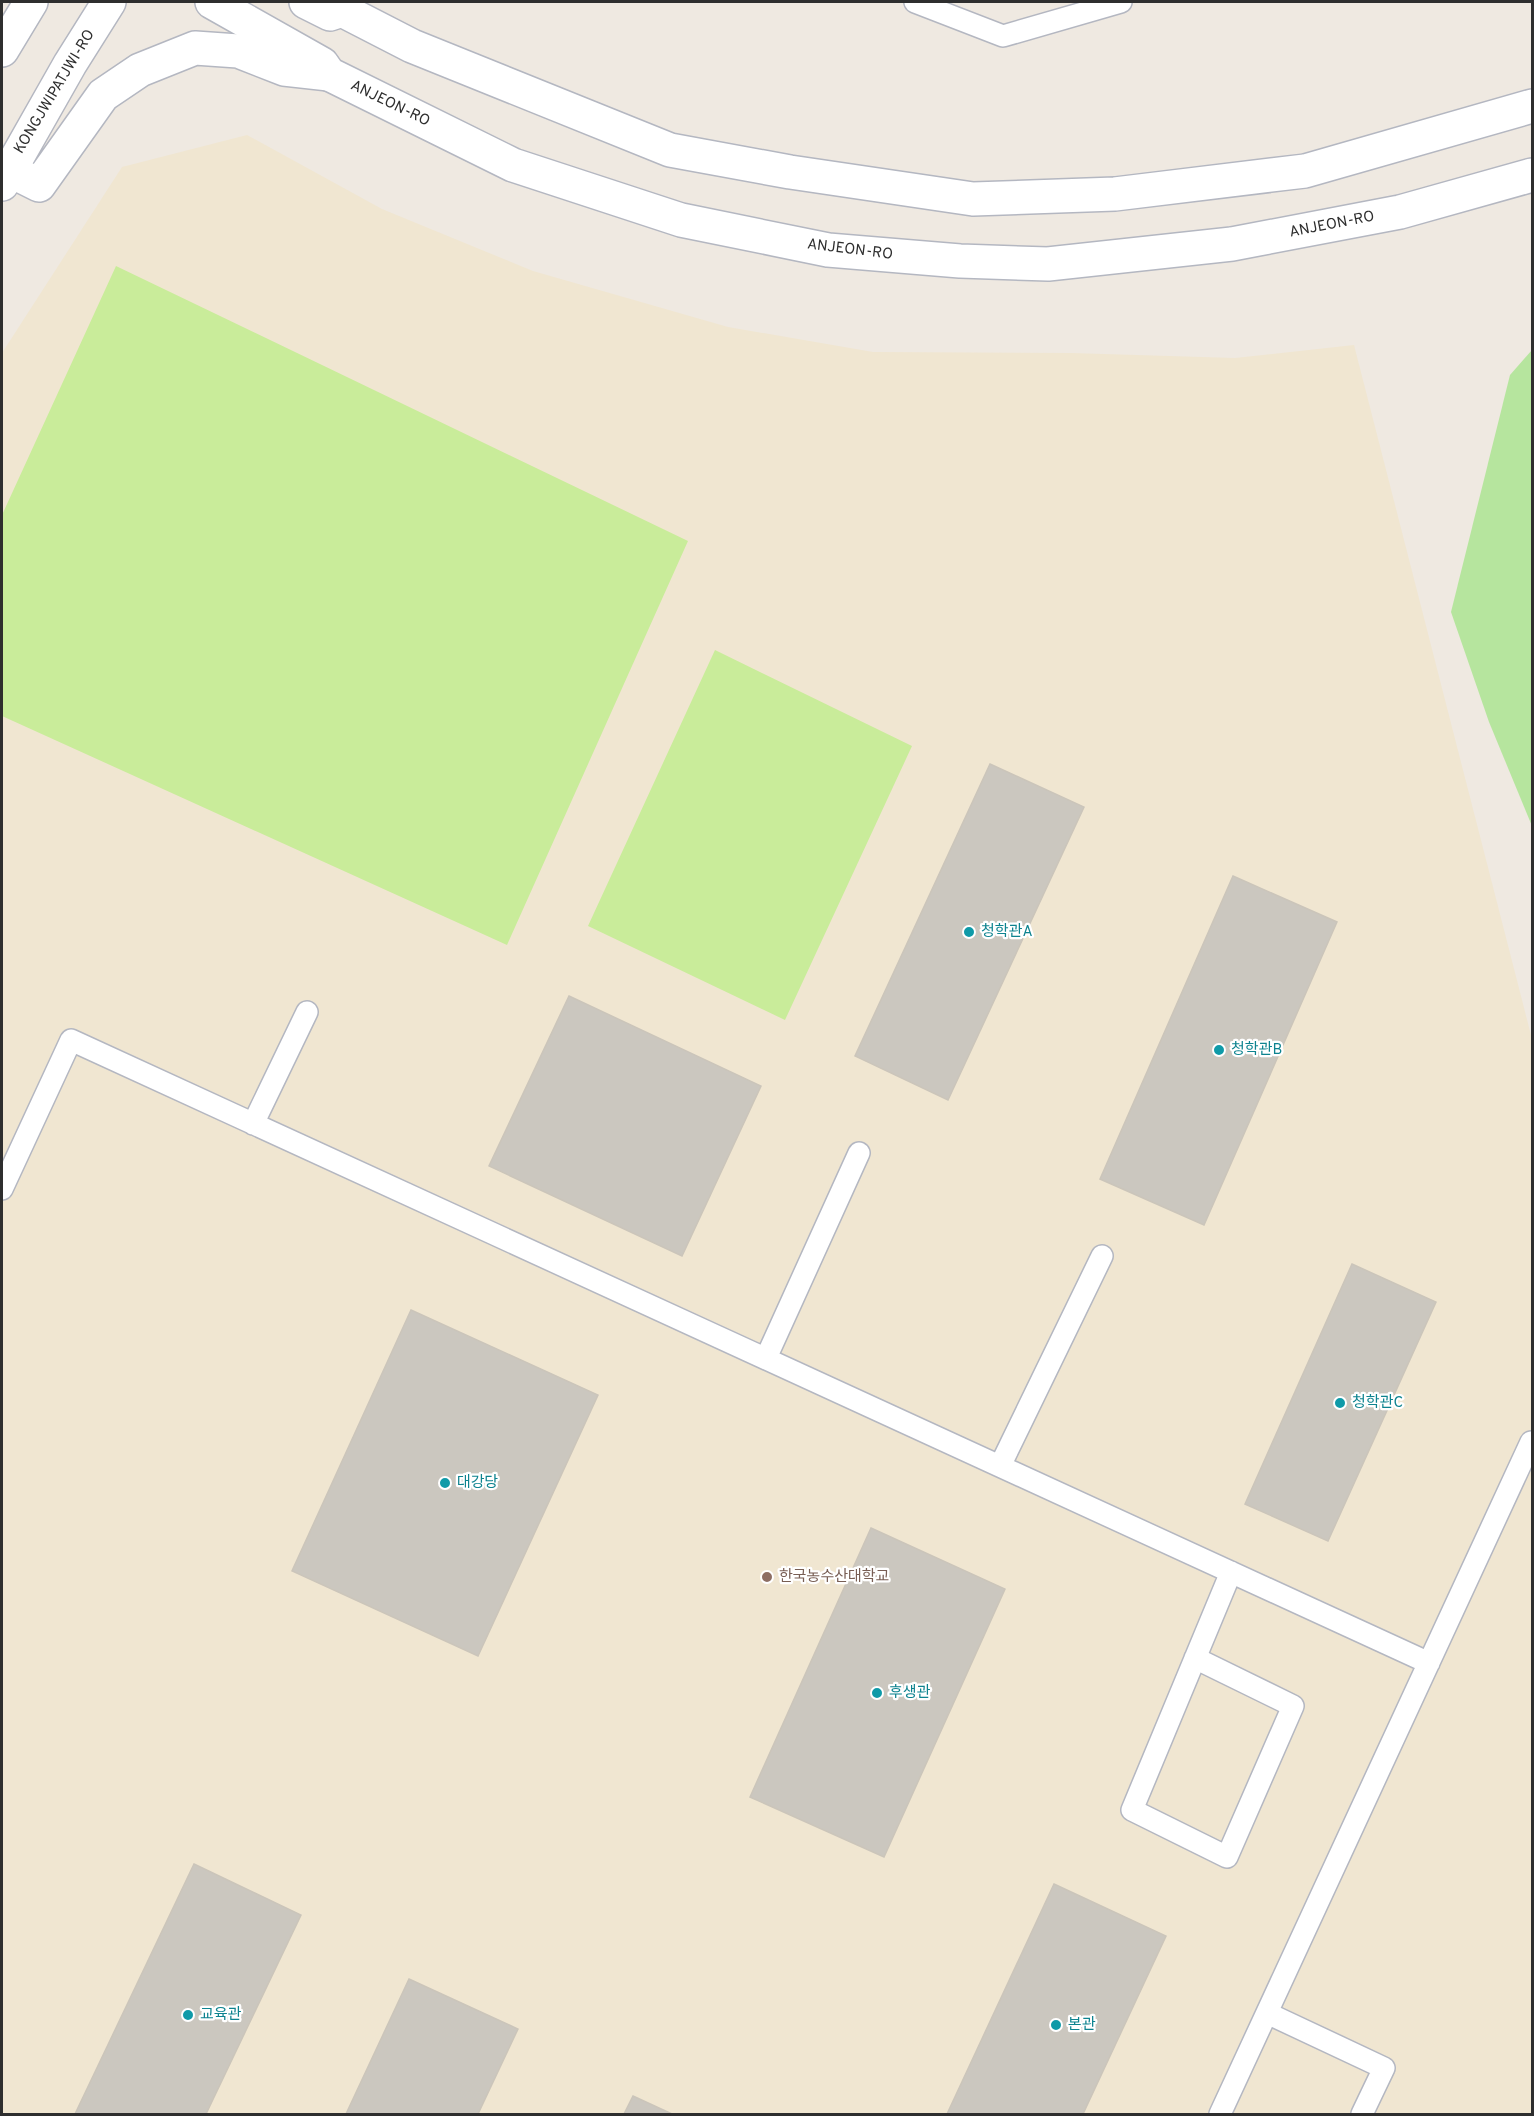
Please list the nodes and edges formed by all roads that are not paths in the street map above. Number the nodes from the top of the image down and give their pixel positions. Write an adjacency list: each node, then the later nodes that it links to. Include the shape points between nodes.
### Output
1 (31, 2): 8 (street)
2 (109, 2): 12 (street, KONGJWIPATJWI-RO)
3 (212, 2): 9 (street, ANJEON-RO, via 322,64)
4 (306, 2): 7 (street, via 330,14)
5 (915, 2): 6 (lane, via 1003,36)
6 (1121, 2)
7 (343, 6): 10 (street, via 412,46 670,150 973,199 1115,194 1305,171)
8 (3, 45)
9 (329, 74): 11 (street, ANJEON-RO, via 513,165 681,220 828,250 1048,264 1232,244 1400,212); 12 (street, via 284,69 238,51 195,48 140,70 103,94 39,185)
10 (1533, 106)
11 (1533, 175)
12 (5, 177)
13 (306, 1012): 14 (lane)
14 (253, 1124): 16 (lane, via 71,1040); 18 (lane)
15 (859, 1153): 18 (lane)
16 (2, 1189)
17 (1102, 1256): 20 (lane)
18 (765, 1358): 20 (lane)
19 (1532, 1442): 23 (lane)
20 (1000, 1466): 21 (lane)
21 (1232, 1572): 22 (lane); 23 (lane)
22 (1195, 1658): 22 (lane, via 1132,1810 1227,1857 1293,1706)
23 (1429, 1663): 24 (lane)
24 (1267, 2013): 25 (lane); 26 (lane, via 1384,2068)
25 (1220, 2115)
26 (1362, 2115)

